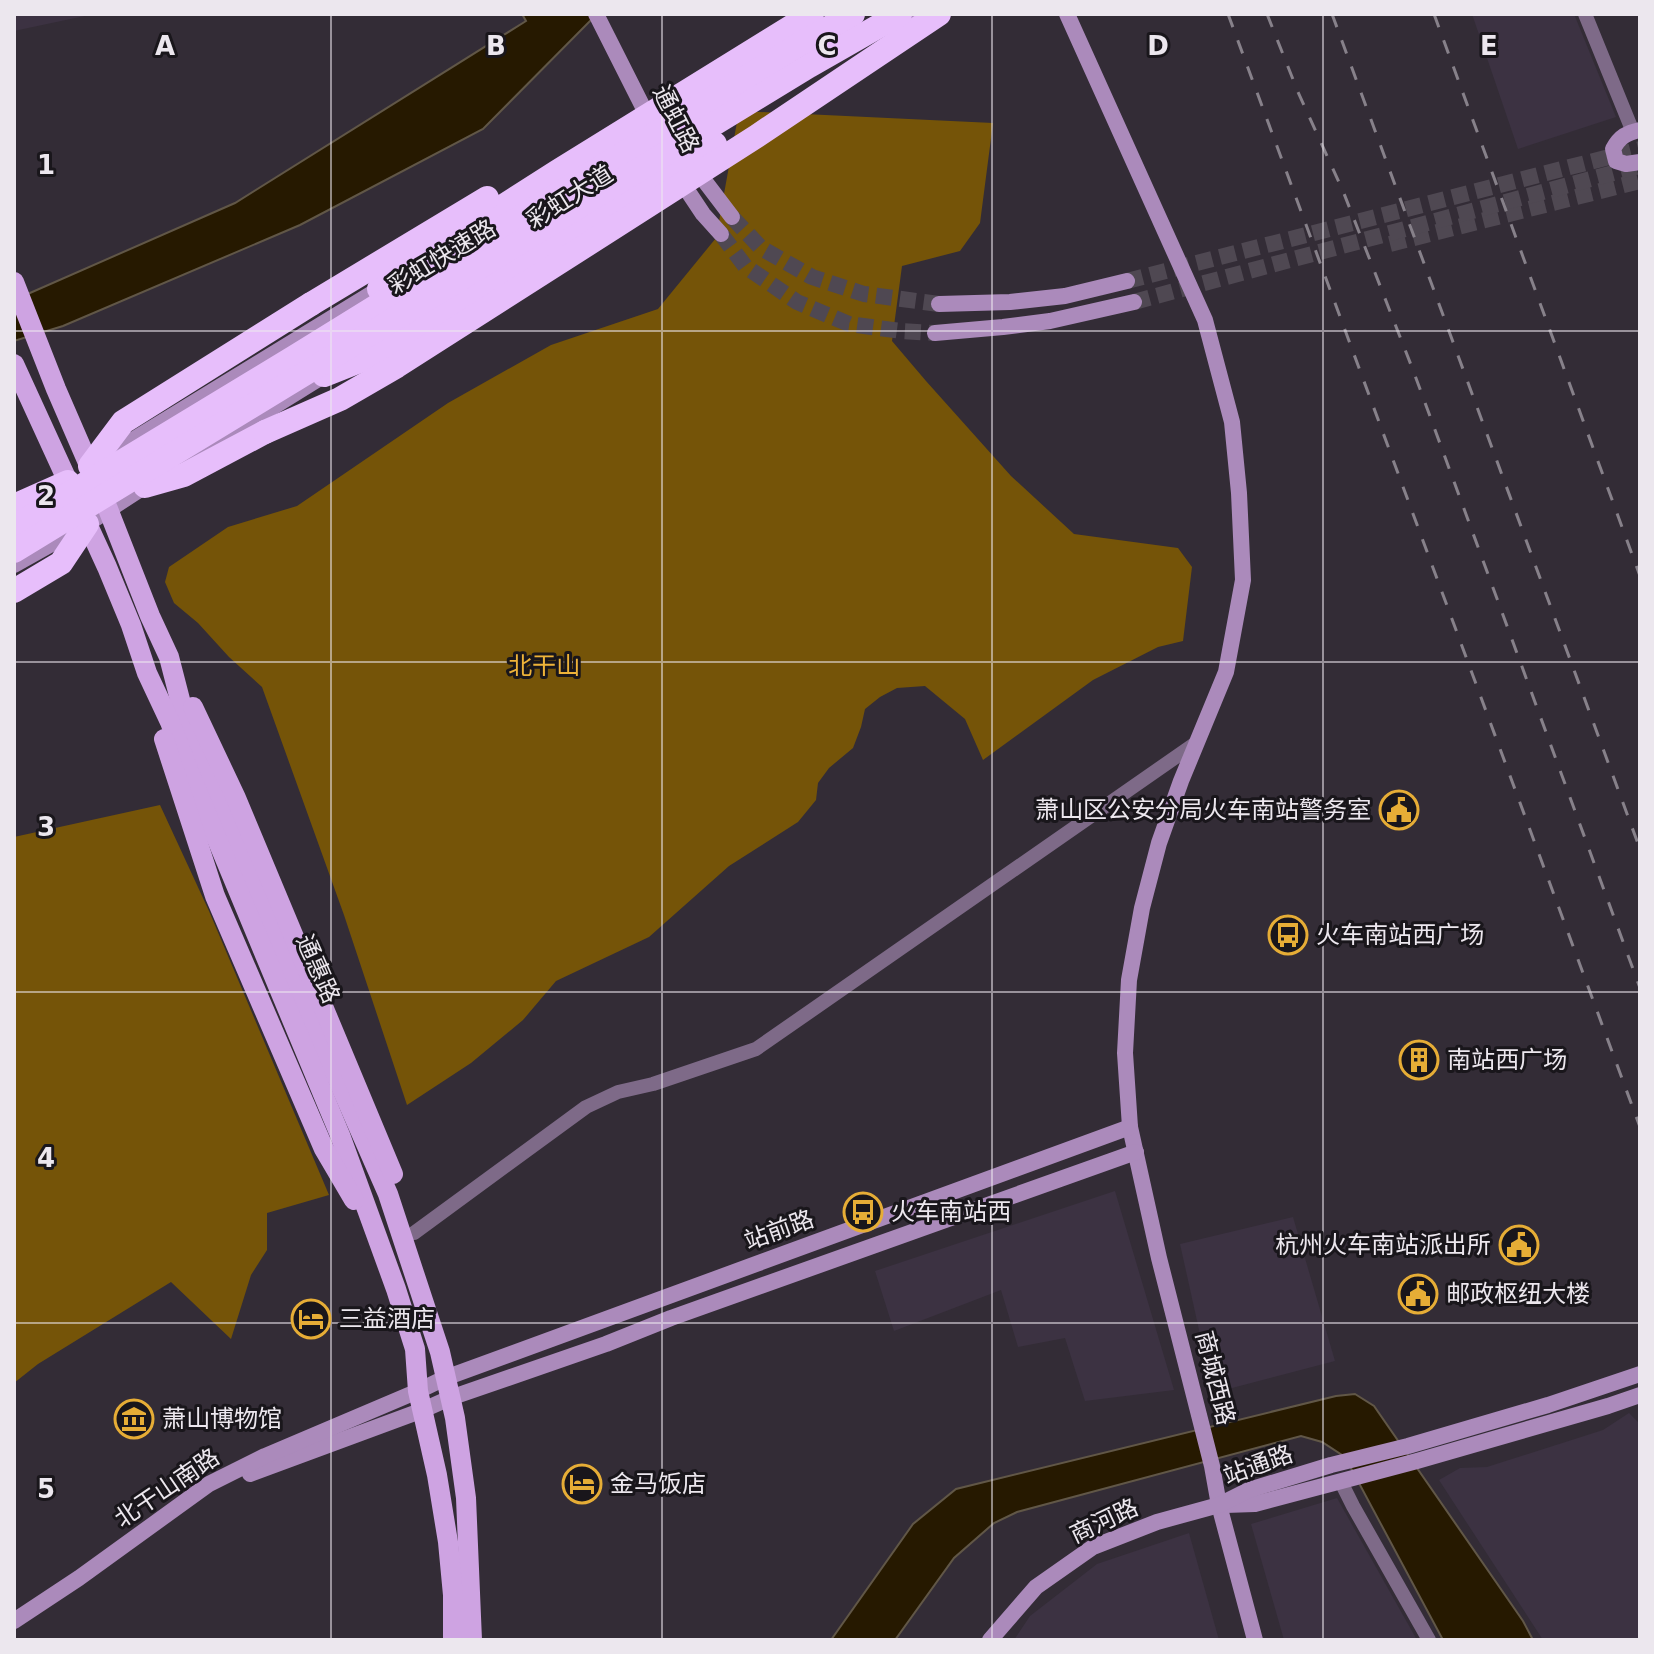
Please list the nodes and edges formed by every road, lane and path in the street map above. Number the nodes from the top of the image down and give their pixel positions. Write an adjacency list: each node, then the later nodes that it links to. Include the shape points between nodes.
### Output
1 (790, 14): 27 (highway, bridge, via 123,422)
2 (812, 14): 24 (highway, bridge, via 396,275)
3 (838, 14): 11 (main road, 彩虹大道)
4 (853, 14): 24 (highway, 彩虹快速路, bridge)
5 (900, 14): 26 (highway, 彩虹快速路, bridge)
6 (916, 14): 13 (main road, 彩虹大道)
7 (939, 14): 26 (highway, bridge, via 802,90 372,356); 29 (highway, bridge, via 397,366 184,475)
8 (1067, 14): 39 (main road, 商城西路, via 1205,320 1232,422 1243,580 1226,672)
9 (1585, 14): 12 (street)
10 (598, 17): 11 (main road, 通虹路)
11 (657, 121): 13 (main road, 通虹路); 27 (main road, 彩虹大道)
12 (1636, 131): 14 (main road, via 1618,139 1613,149 1616,161)
13 (678, 158): 15 (main road, 通虹路, via 699,174); 16 (main road, 通虹路, via 679,179); 29 (main road, 彩虹大道)
14 (1640, 162)
15 (732, 217)
16 (721, 234)
17 (1127, 281): 20 (main road, via 1065,296)
18 (14, 282): 22 (main road, 通惠路)
19 (14, 299): 22 (main road)
20 (939, 304)
21 (1134, 307): 23 (main road)
22 (28, 318): 27 (main road, 通惠路)
23 (935, 333)
24 (296, 356): 34 (highway, 彩虹快速路, bridge)
25 (14, 364): 28 (main road)
26 (258, 401): 35 (highway, 彩虹快速路, bridge)
27 (90, 466): 28 (main road, 彩虹大道); 31 (main road, 通惠路)
28 (68, 482): 30 (highway); 32 (main road, 彩虹大道); 33 (main road)
29 (145, 486): 31 (main road, 彩虹大道)
30 (14, 506)
31 (108, 509): 33 (main road, 彩虹大道); 38 (main road, 通惠路)
32 (14, 514)
33 (87, 524): 36 (main road, 彩虹大道); 37 (highway, via 61,563); 47 (main road, via 131,625 215,896 324,1149 396,1289 415,1349)
34 (14, 527)
35 (14, 551)
36 (14, 565)
37 (14, 591)
38 (169, 657): 42 (main road, via 254,841); 43 (main road, 通惠路, via 185,719 388,1194)
39 (1196, 743): 40 (main road, 商城西路, via 1159,843 1129,980 1125,1053); 42 (street, via 756,1049 586,1107)
40 (1130, 1127): 41 (main road, 商城西路); 45 (main road, 站前路)
41 (1136, 1152): 45 (main road, via 606,1344); 49 (main road, 商城西路)
42 (414, 1233): 43 (main road)
43 (417, 1286): 45 (main road, 通惠路)
44 (1640, 1374): 49 (main road, 站通路, via 1249,1490)
45 (448, 1388): 47 (main road, 北干山南路); 52 (main road, 通惠路, via 466,1498)
46 (1640, 1395): 48 (main road, 站通路)
47 (420, 1401): 50 (main road, 北干山南路, via 265,1456 209,1484); 51 (main road, via 448,1542)
48 (1341, 1482): 49 (main road, 站通路, via 1255,1504); 55 (street)
49 (1219, 1505): 53 (main road, 商河路, via 1093,1547 1036,1587); 54 (main road, 商城西路)
50 (14, 1621)
51 (453, 1640)
52 (472, 1640)
53 (990, 1640)
54 (1255, 1640)
55 (1429, 1640)

